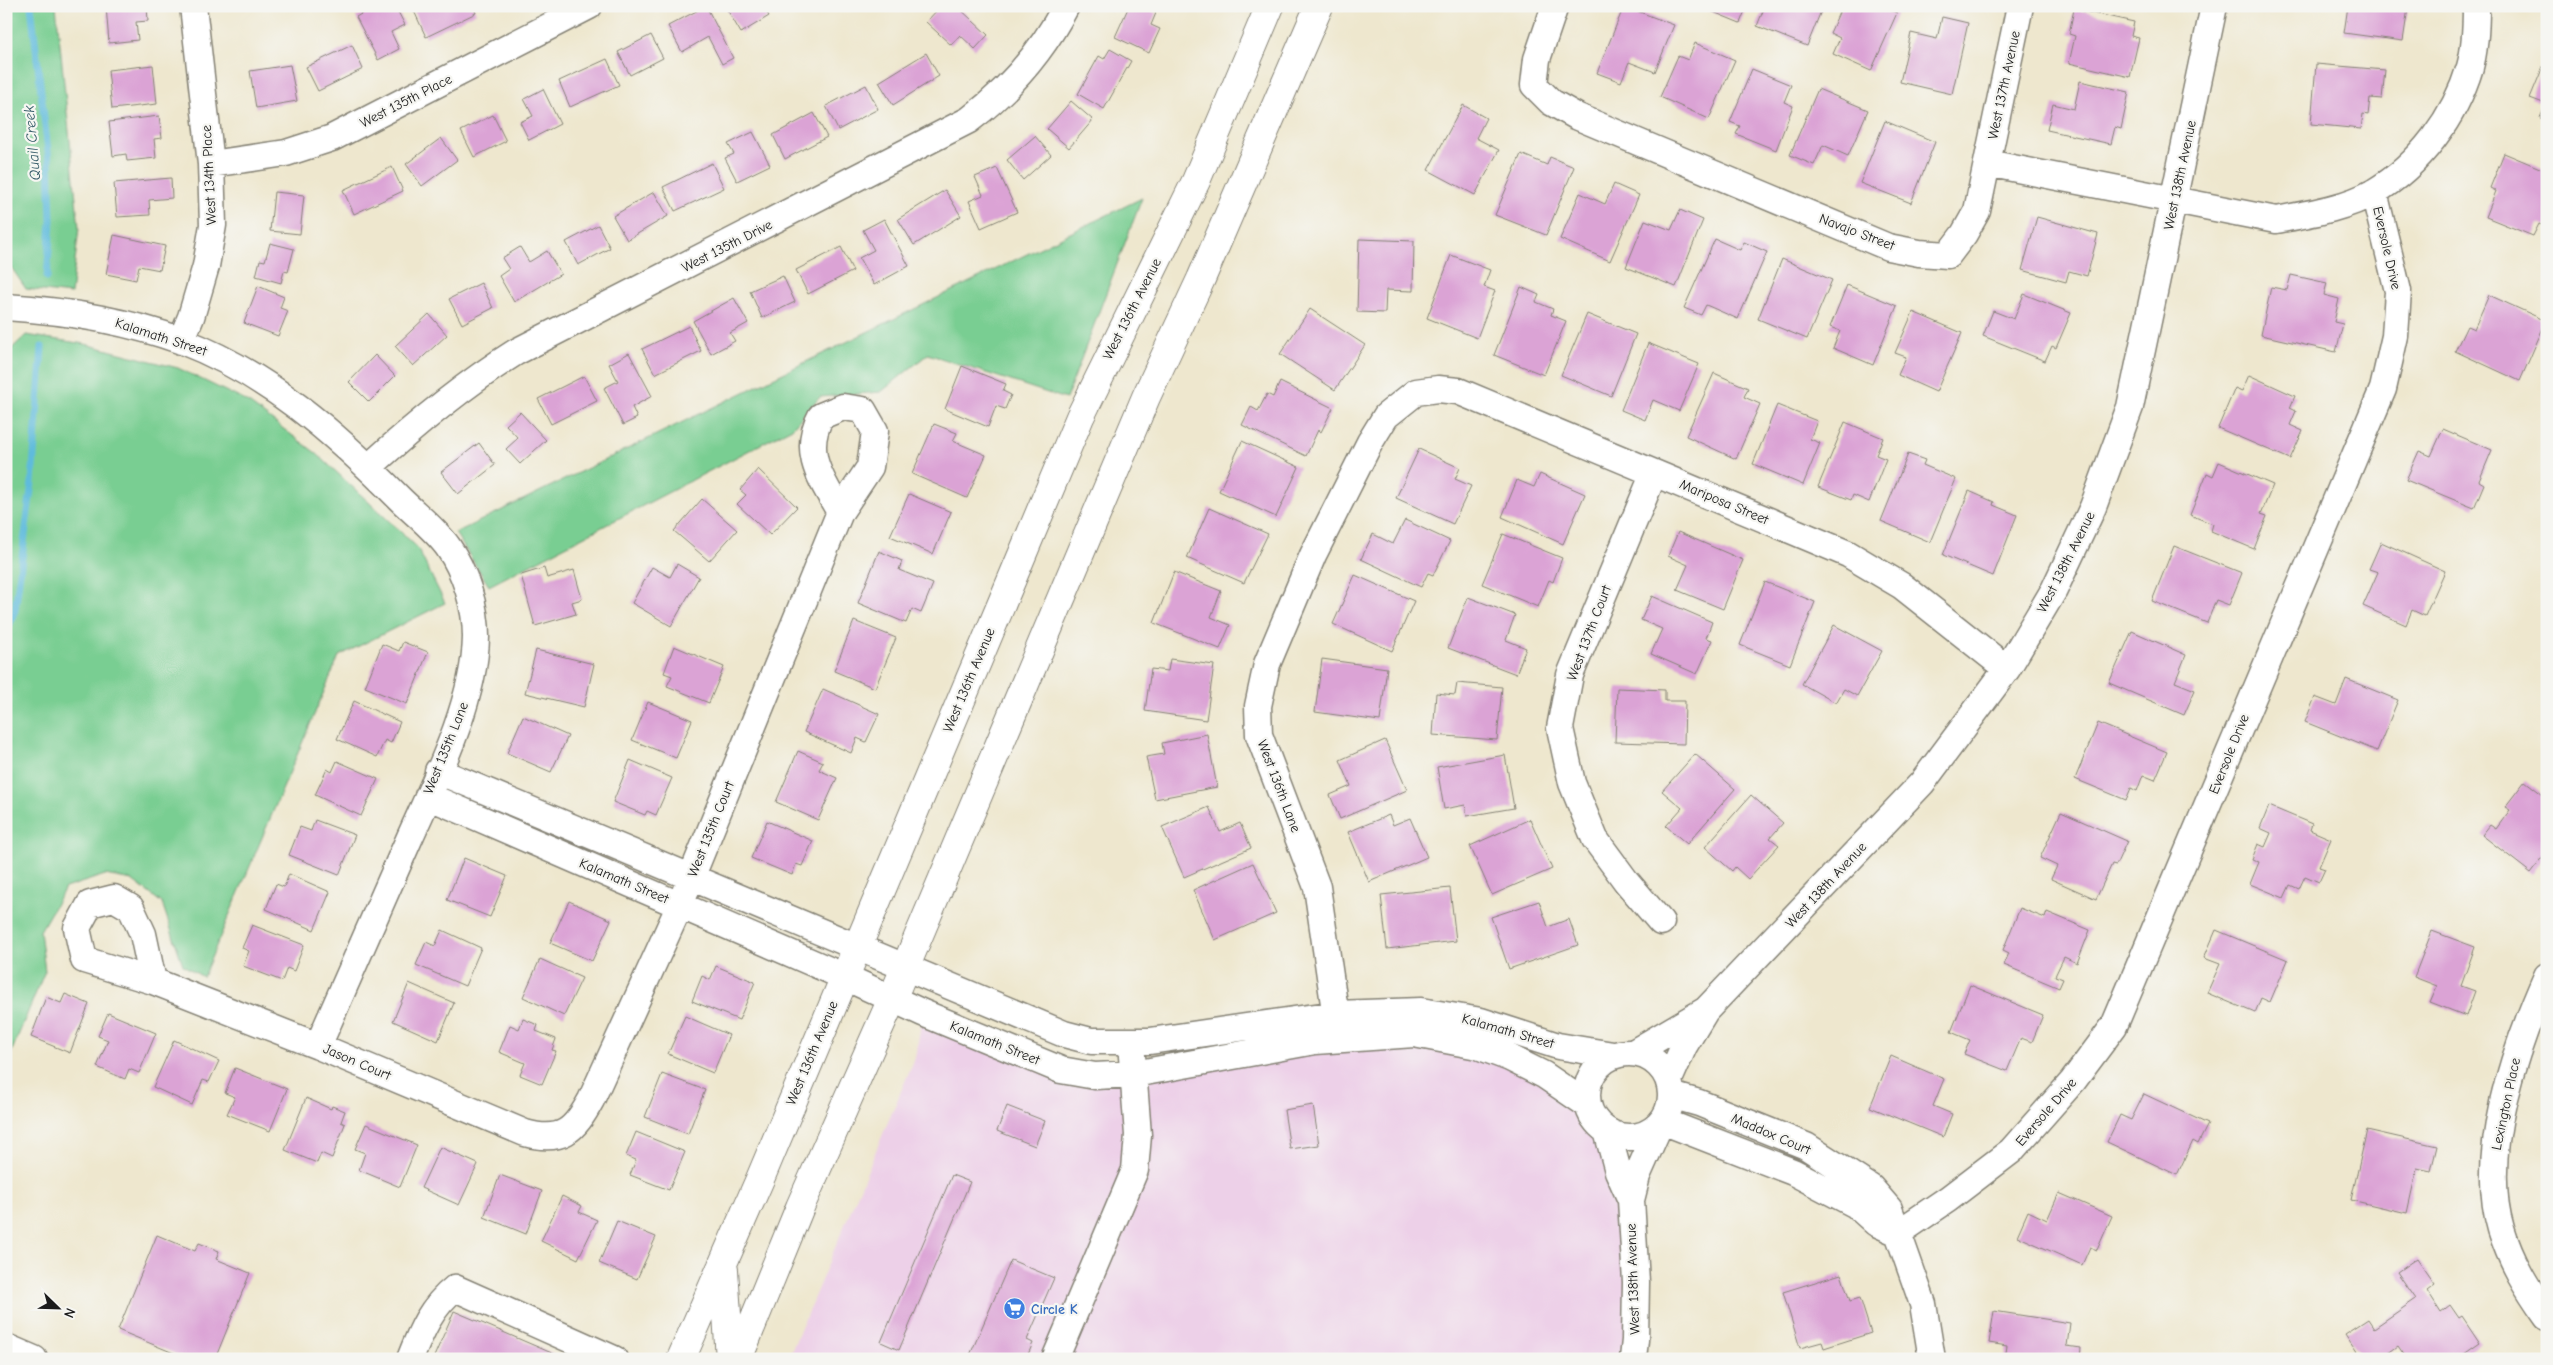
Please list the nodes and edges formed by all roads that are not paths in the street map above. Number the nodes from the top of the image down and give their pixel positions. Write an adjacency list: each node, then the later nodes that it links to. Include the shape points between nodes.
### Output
1 (193, 6): 10 (street, West 134th Place)
2 (589, 6): 10 (street, West 135th Place, via 332,138 286,153)
3 (1066, 6): 17 (street, West 135th Drive, via 1052,32 1022,73 969,120 516,352 446,399)
4 (1270, 6): 26 (main road, West 136th Avenue, via 1196,181 1080,417)
5 (1319, 6): 27 (main road, via 1217,242 1149,388)
6 (1555, 6): 11 (street, Navajo Street, via 1537,58 1534,85 1550,102 1576,116 1888,247 1948,255 1976,211)
7 (2020, 6): 11 (street, West 137th Avenue)
8 (2214, 6): 13 (street, West 138th Avenue)
9 (2476, 6): 12 (street, via 2471,66 2454,107 2430,142 2403,170)
10 (211, 164): 15 (street, West 134th Place, via 213,225 210,247 191,317)
11 (1987, 164): 13 (street)
12 (2374, 192): 13 (street, via 2307,214 2276,220); 44 (street, Eversole Drive, via 2398,291 2395,336 2382,389 2114,1026 2073,1081 2011,1151 1948,1200)
13 (2175, 201): 20 (street, West 138th Avenue, via 2130,407 2093,507 2062,574)
14 (6, 307): 15 (street, Kalamath Street, via 56,310 113,320)
15 (181, 340): 17 (street, Kalamath Street, via 216,355 284,395)
16 (1416, 392): 18 (street, Mariposa Street, via 1458,391); 33 (street, West 136th Lane, via 1386,416 1365,450 1313,555 1267,664 1258,706 1259,735 1317,887)
17 (369, 467): 21 (street, West 135th Lane, via 448,547 468,588 476,636 471,681)
18 (1654, 473): 20 (street, Mariposa Street, via 1848,554 1902,586); 25 (street, West 137th Court, via 1570,675 1560,728 1572,783 1595,839)
19 (840, 512): 23 (street, West 135th Court)
20 (2007, 669): 32 (street, West 138th Avenue, via 1922,783)
21 (438, 770): 22 (street, West 135th Lane); 23 (street, Kalamath Street)
22 (428, 796): 24 (street, Kalamath Street); 35 (street, West 135th Lane)
23 (691, 878): 24 (street, West 135th Court); 26 (street, Kalamath Street)
24 (680, 905): 29 (street, Kalamath Street); 42 (street, West 135th Court, via 591,1100 573,1128)
25 (1661, 922)
26 (858, 946): 27 (street, Kalamath Street); 29 (main road, West 136th Avenue)
27 (905, 966): 31 (main road); 34 (street, Kalamath Street, via 1064,1034 1091,1042)
28 (2547, 976): 46 (street, Lexington Place, via 2527,1020 2511,1069 2501,1116 2494,1184 2501,1229 2516,1268)
29 (845, 977): 31 (street, Kalamath Street); 45 (main road, West 136th Avenue)
30 (153, 981): 35 (street, Jason Court)
31 (892, 999): 37 (street, Kalamath Street, via 1061,1070 1095,1076); 51 (main road, via 800,1207)
32 (1706, 1010): 36 (street, West 138th Avenue); 38 (street, West 138th Avenue, via 1684,1046)
33 (1337, 1026): 34 (street, Kalamath Street); 36 (street, Kalamath Street, via 1421,1011 1481,1021 1558,1046); 37 (street, Kalamath Street); 39 (street, Kalamath Street, via 1414,1034 1478,1046 1544,1076)
34 (1131, 1042): 37 (street)
35 (318, 1046): 42 (street, Jason Court, via 525,1133 550,1137)
36 (1623, 1054): 38 (street, via 1645,1055 1655,1062); 39 (street, via 1594,1070 1586,1093)
37 (1134, 1074): 52 (street, via 1138,1135 1135,1170)
38 (1670, 1088): 40 (street, via 1669,1109); 44 (street, Maddox Court, via 1806,1146 1871,1188 1889,1209)
39 (1588, 1105): 41 (street, via 1593,1118)
40 (1661, 1122): 41 (street, via 1640,1136 1623,1137); 43 (street, West 138th Avenue, via 1637,1176); 44 (street, Maddox Court, via 1793,1172 1856,1205 1876,1224)
41 (1607, 1132): 43 (street, West 138th Avenue, via 1618,1171)
42 (563, 1134)
43 (1631, 1200): 53 (street, West 138th Avenue, via 1636,1282 1636,1340)
44 (1898, 1233): 54 (street, Maddox Court, via 1923,1304)
45 (723, 1266): 49 (main road, West 136th Avenue); 50 (main road)
46 (2547, 1316)
47 (410, 1359): 48 (street, via 425,1323 441,1299 456,1288)
48 (614, 1359)
49 (681, 1359)
50 (730, 1359)
51 (738, 1359)
52 (1055, 1359)
53 (1632, 1359)
54 (1932, 1359)

